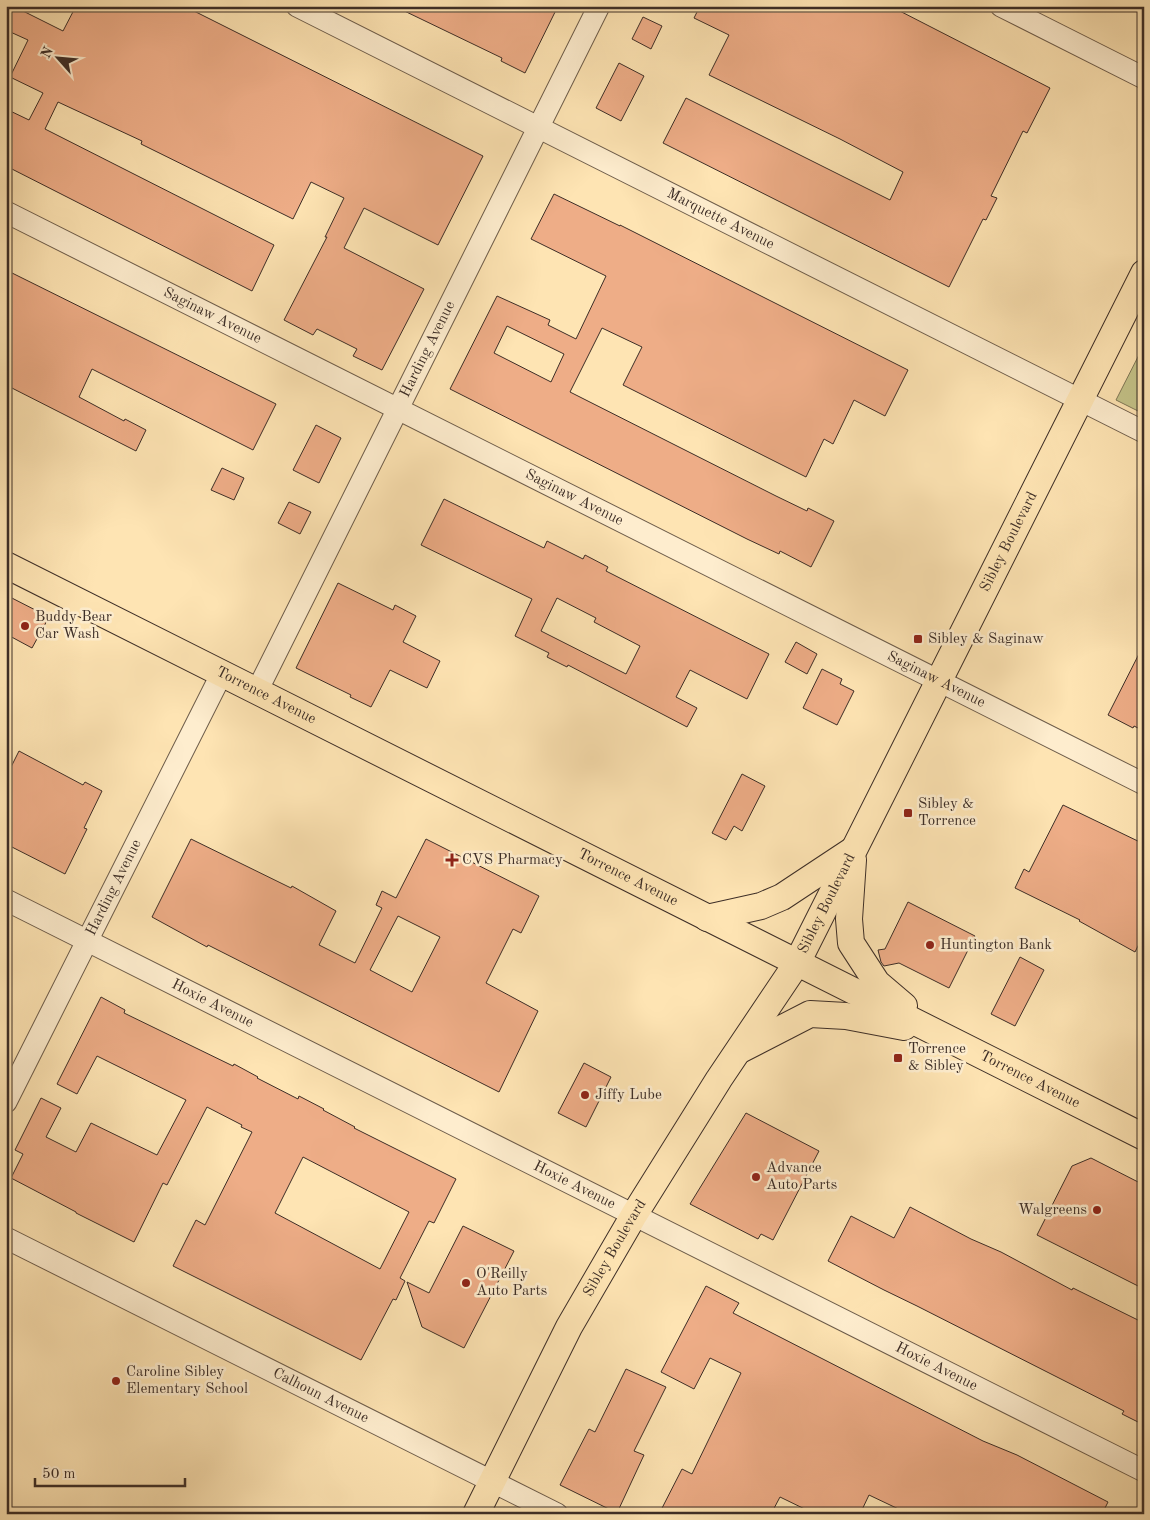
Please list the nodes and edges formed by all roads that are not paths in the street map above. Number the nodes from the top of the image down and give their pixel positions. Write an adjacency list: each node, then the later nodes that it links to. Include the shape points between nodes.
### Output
1 (297, 6): 5 (street, Marquette Avenue)
2 (599, 6): 5 (street, Harding Avenue)
3 (1001, 6): 4 (street)
4 (1144, 78)
5 (538, 128): 8 (street, Marquette Avenue); 9 (street, Harding Avenue)
6 (6, 212): 9 (street, Saginaw Avenue)
7 (1144, 273): 8 (main road, Sibley Boulevard)
8 (1080, 400): 10 (street, Marquette Avenue); 13 (main road, Sibley Boulevard)
9 (398, 409): 13 (street, Saginaw Avenue); 14 (street, Harding Avenue)
10 (1144, 432)
11 (6, 565): 12 (main road, Torrence Avenue)
12 (222, 673): 14 (main road, Torrence Avenue); 19 (street, Harding Avenue)
13 (938, 680): 15 (street, Saginaw Avenue); 16 (main road, Sibley Boulevard)
14 (257, 691): 18 (main road, Torrence Avenue)
15 (1144, 784)
16 (853, 849): 18 (main road, via 782,897 761,906); 20 (main road, Sibley Boulevard); 21 (main road, via 849,919 851,943 877,983)
17 (6, 900): 19 (street, Hoxie Avenue)
18 (707, 918): 20 (main road, Torrence Avenue)
19 (87, 941): 23 (street, Harding Avenue); 25 (street, Hoxie Avenue)
20 (797, 963): 21 (main road, Torrence Avenue); 22 (main road, Sibley Boulevard)
21 (935, 1032): 22 (main road, via 846,1016 810,1014); 24 (main road, Torrence Avenue)
22 (737, 1052): 25 (main road, Sibley Boulevard)
23 (6, 1102)
24 (1144, 1137)
25 (634, 1215): 27 (street, Hoxie Avenue); 28 (main road, Sibley Boulevard, via 569,1327)
26 (6, 1238): 28 (street, Calhoun Avenue)
27 (1144, 1471)
28 (492, 1481): 29 (main road, Sibley Boulevard); 30 (street, Calhoun Avenue)
29 (476, 1514)
30 (557, 1514)

